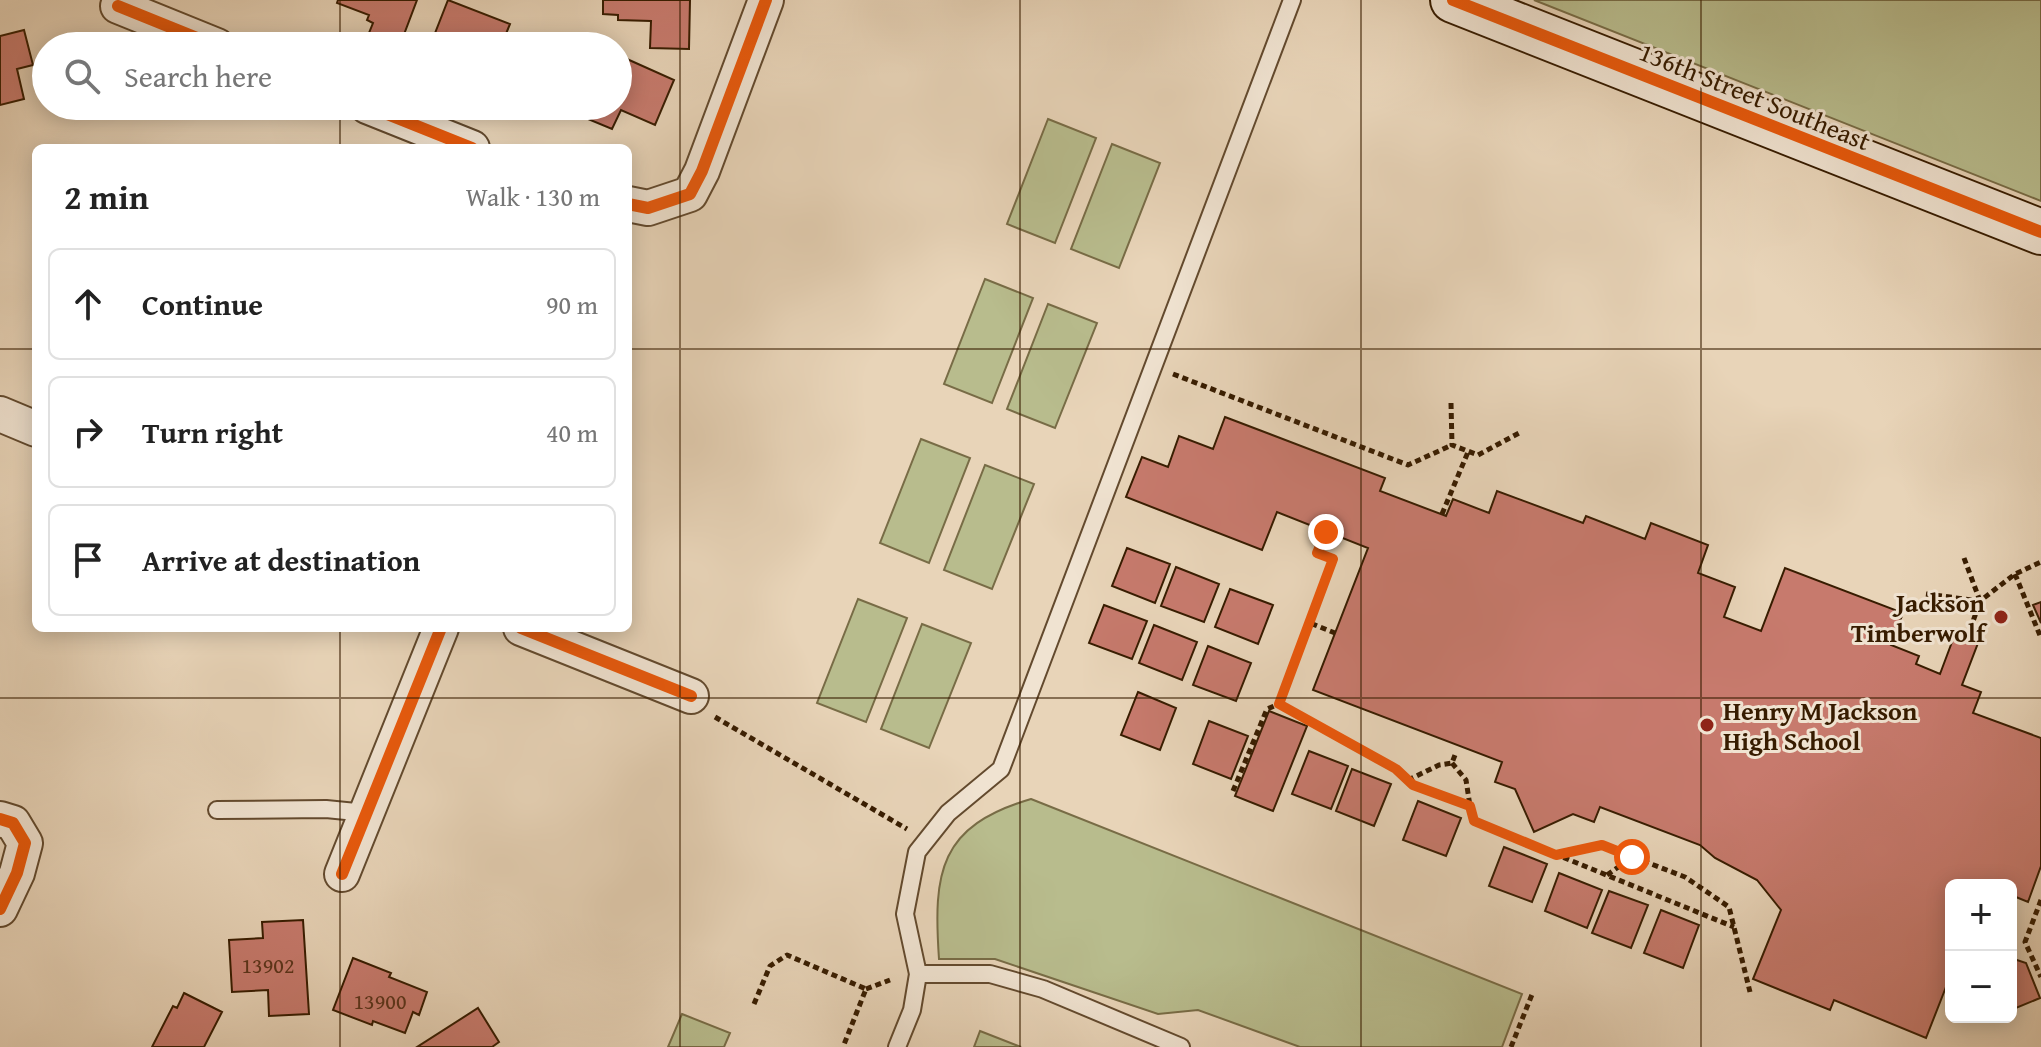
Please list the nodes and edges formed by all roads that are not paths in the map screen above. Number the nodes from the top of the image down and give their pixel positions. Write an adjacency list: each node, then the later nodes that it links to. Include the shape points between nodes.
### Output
1 (766, 0): 8 (street, via 690,194 648,208)
2 (1292, 0): 20 (lane, via 1001,769 948,813 917,852 905,914)
3 (1453, 0): 9 (street, 136th Street Southeast)
4 (118, 6): 5 (street)
5 (182, 32)
6 (402, 120): 7 (street)
7 (462, 144)
8 (632, 205)
9 (2041, 232)
10 (0, 414): 11 (street)
11 (32, 427)
12 (439, 632): 16 (street)
13 (531, 632): 14 (street)
14 (691, 696)
15 (217, 810): 16 (lane)
16 (366, 813): 18 (street)
17 (0, 819): 19 (street, via 13,823 25,843)
18 (342, 874)
19 (0, 909)
20 (918, 974): 21 (lane, via 912,1010); 22 (lane, via 990,974 1043,989)
21 (897, 1047)
22 (1181, 1047)

